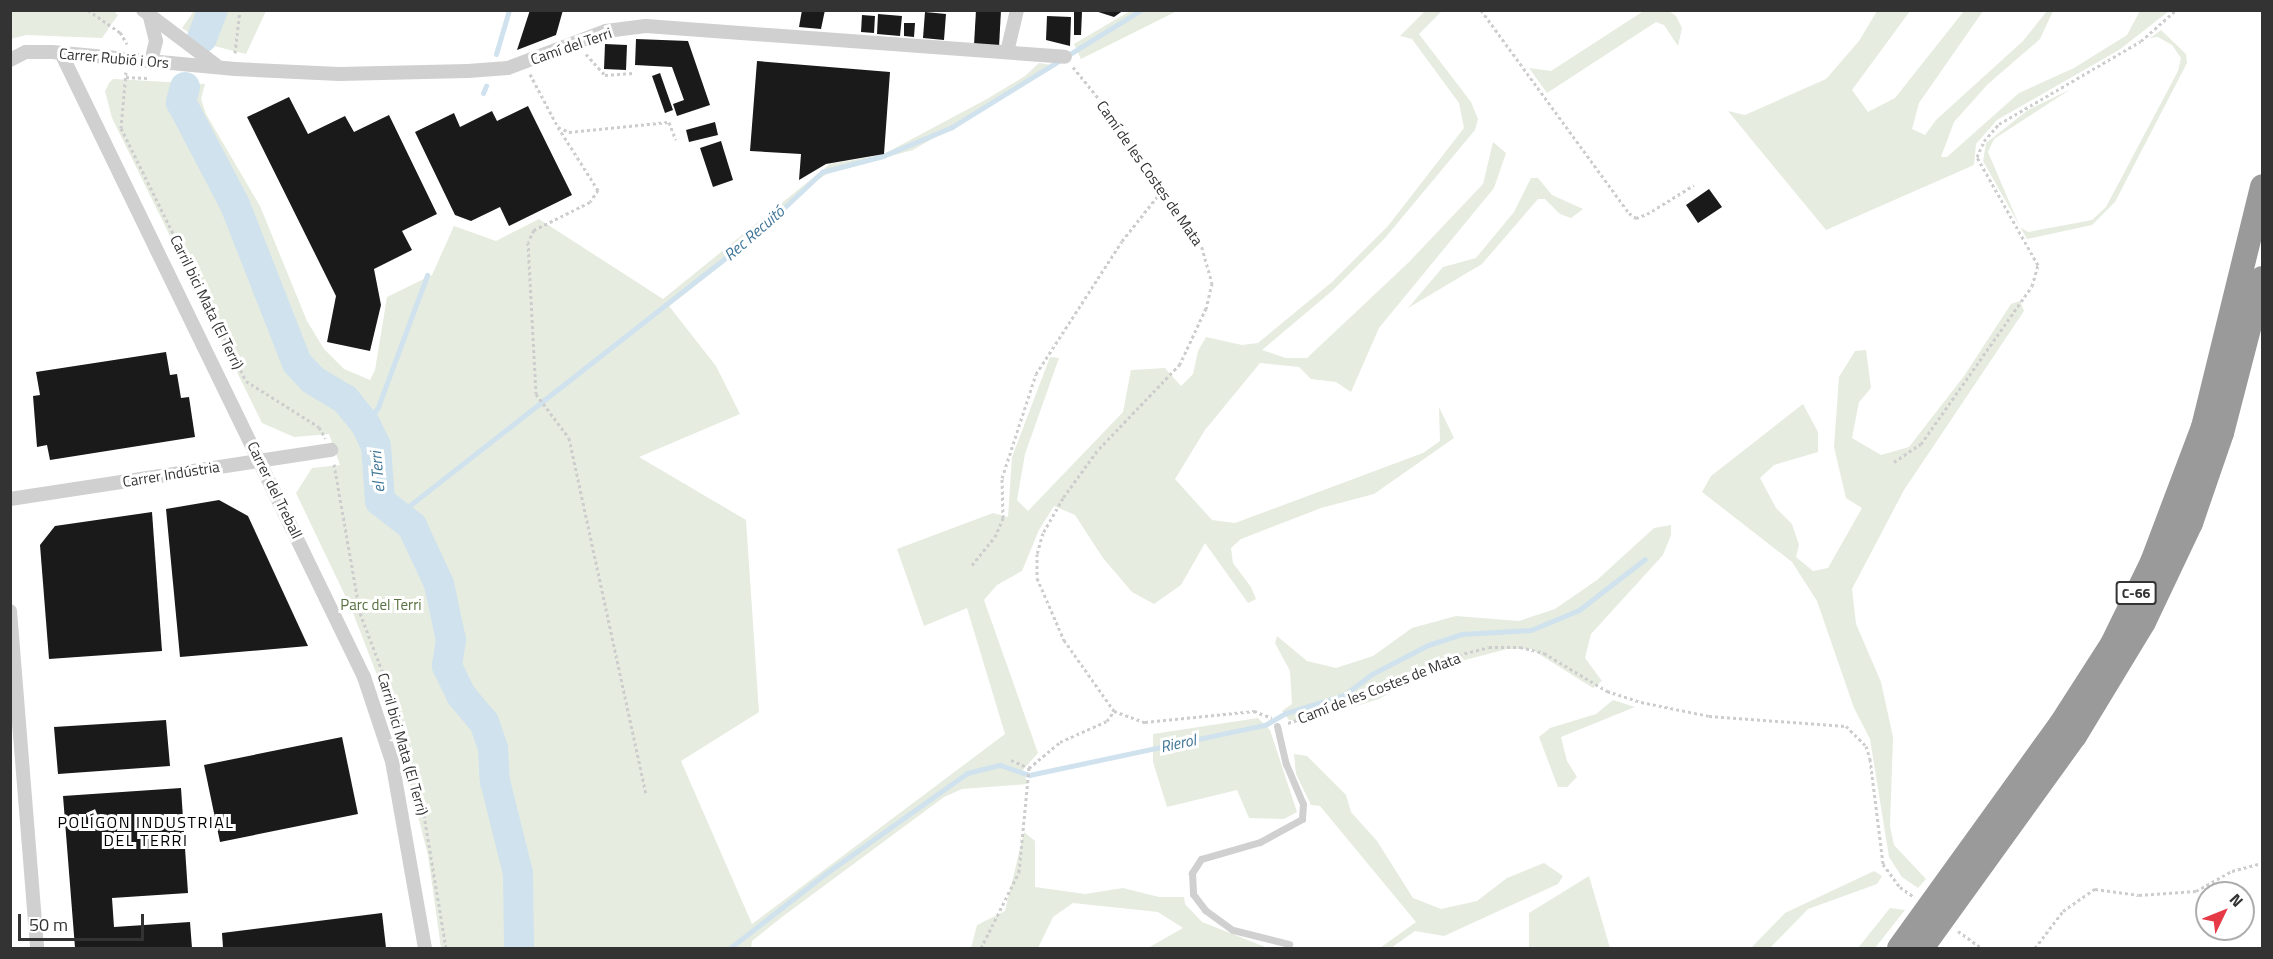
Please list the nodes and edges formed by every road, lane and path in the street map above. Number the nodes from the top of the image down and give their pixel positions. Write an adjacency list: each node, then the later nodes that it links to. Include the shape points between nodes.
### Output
1 (88, 10): 11 (path, Carril bici Mata (El Terri), via 127,39)
2 (240, 10): 16 (path)
3 (1017, 10): 8 (street)
4 (1481, 10): 20 (path, via 1629,213 1636,218 1647,214)
5 (2176, 10): 26 (path, via 2141,41 1999,124 1984,141 1977,157 2038,265 2032,286 1921,444)
6 (147, 14): 13 (street, Camí del Terri, via 155,29); 15 (street, Camí del Terri)
7 (572, 45): 8 (street, Camí del Terri, via 606,31 686,26); 14 (street, Camí del Terri); 17 (path, via 605,75)
8 (1007, 52): 10 (street, Camí del Terri)
9 (61, 53): 11 (street, Carrer Rubió i Ors); 12 (street, Carrer Rubió i Ors, via 26,52); 25 (street, Carrer del Treball, via 83,106)
10 (1065, 57): 22 (path, Camí de les Costes de Mata, via 1117,121)
11 (126, 59): 13 (street, Carrer Rubió i Ors); 24 (path, Carril bici Mata (El Terri), via 121,128 246,381 319,427)
12 (10, 60)
13 (152, 61): 15 (street, Carrer Rubió i Ors)
14 (522, 63): 16 (street, Camí del Terri, via 508,68 399,74); 18 (path, via 537,82)
15 (219, 67): 16 (street, Camí del Terri)
16 (235, 69)
17 (633, 73)
18 (558, 127): 19 (path, via 569,132 669,122); 34 (path, via 598,190 590,202 534,230 528,242 536,394 569,438)
19 (676, 140)
20 (1694, 185)
21 (2262, 186): 43 (highway, C-66, via 2203,427 2147,572 2112,644 2060,725)
22 (1164, 189): 28 (path, via 1115,250 1036,374 1002,478 1003,518 995,537); 30 (path, Camí de les Costes de Mata, via 1200,241 1209,263 1212,284 1206,308 1180,364 1097,451 1063,498 1043,533 1037,554 1037,578 1045,603 1083,670)
23 (2262, 278): 44 (highway, C-66, via 2222,433 2191,523 2145,622 2075,736)
24 (331, 450): 25 (street, Carrer Indústria); 41 (path, Carril bici Mata (El Terri), via 360,613 392,694 421,797)
25 (261, 459): 27 (street, Carrer Indústria); 40 (street, Carrer del Treball, via 364,677 392,761)
26 (1894, 462)
27 (10, 499)
28 (972, 566)
29 (10, 611): 39 (street)
30 (1114, 711): 31 (path, via 1145,722 1254,711 1271,715); 33 (path, via 1107,721 1060,742)
31 (1277, 726): 36 (path, Camí de les Costes de Mata, via 1329,710 1446,658 1489,647 1520,647 1544,653 1606,691 1641,702 1709,716 1845,726 1866,746 1883,864); 38 (lane, via 1286,764 1303,804 1302,819 1260,842 1201,859 1192,873 1193,894 1205,910 1233,930)
32 (1011, 760): 33 (path)
33 (1029, 768): 42 (path, via 1019,872)
34 (646, 794)
35 (2262, 863): 46 (path, via 2232,871 2196,891 2139,895 2095,889 2063,911)
36 (1900, 887)
37 (1966, 937): 45 (path)
38 (1289, 944)
39 (37, 948)
40 (425, 948)
41 (446, 948)
42 (981, 948)
43 (1899, 948)
44 (1922, 948)
45 (1981, 948)
46 (2035, 948)

